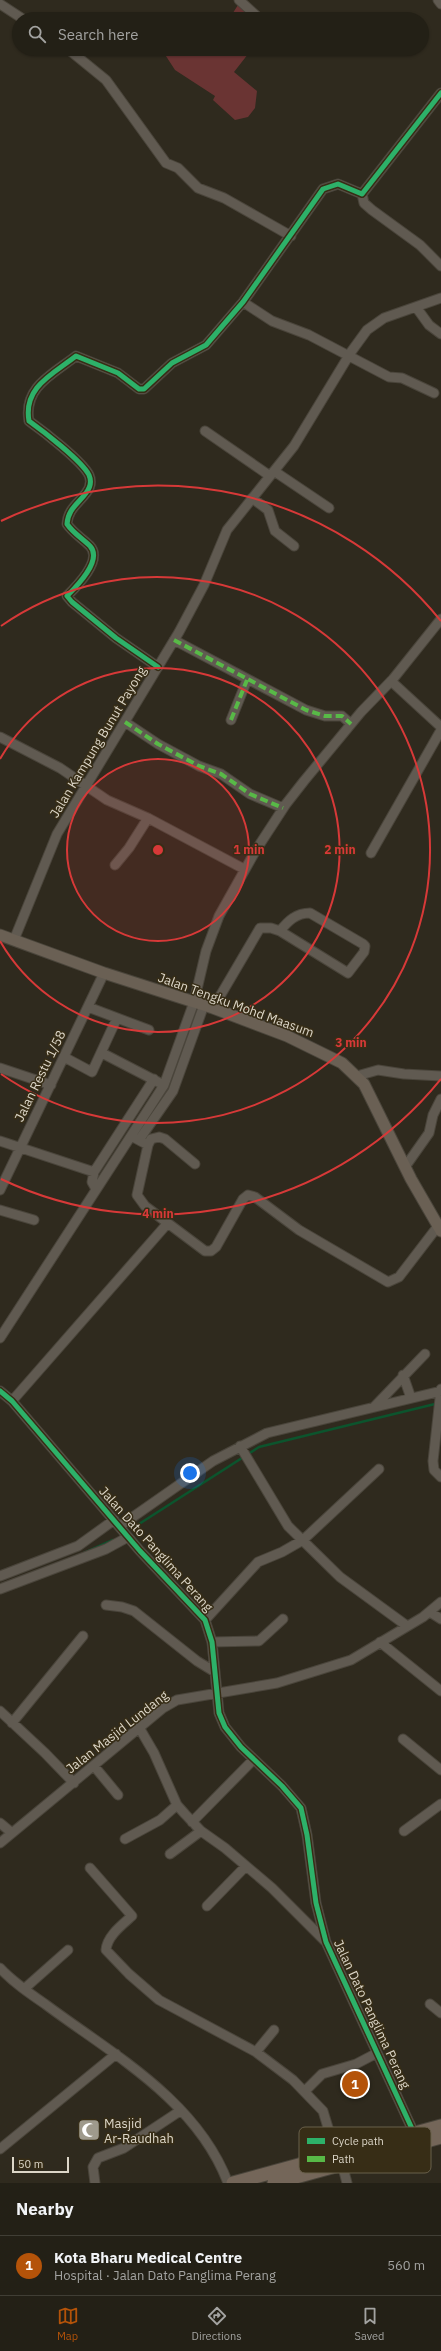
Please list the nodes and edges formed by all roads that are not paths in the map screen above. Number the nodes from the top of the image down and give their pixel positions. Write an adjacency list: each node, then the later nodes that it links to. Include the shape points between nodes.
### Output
1 (239, 0): 6 (street)
2 (438, 0): 4 (street)
3 (0, 4): 5 (street)
4 (441, 4)
5 (12, 12)
6 (252, 12)
7 (77, 56): 10 (street, via 106,80 166,163 178,168 198,188 224,198)
8 (441, 93): 9 (street)
9 (362, 194): 10 (street, via 338,184 323,189); 11 (street, via 364,203 420,245)
10 (291, 236): 13 (street)
11 (441, 266)
12 (441, 298): 14 (street, Jalan Kampung Bunut Payong)
13 (243, 302): 16 (street, via 272,321 309,334); 25 (street, via 206,345 172,363 144,389 139,389 118,373 76,356 45,378 27,406 29,422 61,446 89,474 91,481 86,493 73,507 67,524 91,547 93,555 91,564 79,583 67,596 116,638)
14 (416, 307): 15 (street, via 429,325); 16 (street, Jalan Kampung Bunut Payong, via 375,323)
15 (441, 334)
16 (349, 355): 17 (street, via 389,377 402,378); 19 (street, Jalan Kampung Bunut Payong, via 294,446)
17 (434, 393)
18 (205, 431): 19 (street)
19 (272, 474): 20 (street, Jalan Kampung Bunut Payong); 21 (street)
20 (252, 498): 22 (street, via 268,510 275,531); 24 (street, Jalan Kampung Bunut Payong, via 221,541 204,585)
21 (329, 508)
22 (294, 546)
23 (441, 619): 27 (street)
24 (174, 640): 25 (street, Jalan Kampung Bunut Payong); 26 (street)
25 (158, 667): 29 (street, Jalan Kampung Bunut Payong)
26 (247, 680): 28 (street); 30 (street, via 306,710 329,717 342,716)
27 (391, 681): 30 (street); 31 (street)
28 (231, 720)
29 (125, 722): 33 (street, Jalan Kampung Bunut Payong); 34 (street, via 158,744 199,766 221,774 250,794)
30 (351, 724): 34 (street)
31 (441, 728): 36 (street)
32 (0, 737): 33 (street, via 60,768)
33 (86, 786): 35 (street, via 107,800); 41 (street, Jalan Kampung Bunut Payong, via 57,834)
34 (283, 808): 38 (street)
35 (148, 818): 37 (street, via 130,848); 38 (street)
36 (371, 853)
37 (115, 865)
38 (244, 870): 43 (street, via 219,916 206,952)
39 (280, 931): 39 (street, via 290,919 303,913 310,913 363,944 364,952 348,973); 43 (street, via 260,928)
40 (0, 935): 41 (main road, Jalan Tengku Mohd Maasum)
41 (14, 940): 42 (main road, Jalan Tengku Mohd Maasum)
42 (104, 973): 43 (main road, Jalan Tengku Mohd Maasum); 44 (street, Jalan Restu 1/58)
43 (204, 1005): 50 (main road, Jalan Tengku Mohd Maasum, via 332,1056); 54 (street); 56 (street, via 172,1091)
44 (88, 1007): 45 (street); 48 (street, Jalan Restu 1/58)
45 (117, 1018): 46 (street); 47 (street)
46 (150, 1030)
47 (102, 1053): 48 (street, via 92,1072); 52 (street)
48 (64, 1057): 53 (street, Jalan Restu 1/58)
49 (0, 1068): 53 (street)
50 (357, 1076): 51 (street, via 378,1070); 61 (main road, Jalan Tengku Mohd Maasum, via 364,1084)
51 (441, 1076)
52 (154, 1079): 54 (street); 62 (street)
53 (50, 1085): 59 (street, Jalan Restu 1/58)
54 (164, 1085): 56 (street)
55 (441, 1099): 61 (street, via 432,1115 429,1133)
56 (135, 1138): 58 (street); 63 (street)
57 (0, 1141): 59 (street)
58 (148, 1145): 60 (street, via 151,1139 165,1139); 67 (street, via 137,1195 142,1203)
59 (20, 1148): 62 (street); 64 (street, Jalan Restu 1/58)
60 (195, 1164)
61 (405, 1167): 68 (main road, Jalan Tengku Mohd Maasum)
62 (94, 1172): 63 (street, via 92,1182)
63 (96, 1189): 69 (street)
64 (0, 1190)
65 (0, 1210): 66 (street)
66 (34, 1220)
67 (167, 1224): 68 (street, via 205,1251 211,1251 248,1195 255,1197 299,1230 388,1282 399,1277); 75 (street)
68 (439, 1229)
69 (0, 1338)
70 (425, 1354): 71 (street)
71 (402, 1375): 74 (street); 76 (street)
72 (440, 1390): 74 (street); 79 (street, via 433,1461 434,1470)
73 (0, 1391): 75 (street, Jalan Dato Panglima Perang)
74 (411, 1398): 76 (street)
75 (12, 1401): 80 (street, Jalan Dato Panglima Perang)
76 (374, 1407): 77 (street, via 267,1433)
77 (243, 1451): 80 (street, via 206,1465); 82 (street, via 288,1526)
78 (379, 1469): 82 (street)
79 (441, 1477)
80 (117, 1523): 81 (street, Jalan Dato Panglima Perang); 83 (street, via 78,1546)
81 (128, 1537): 84 (street); 90 (street, Jalan Dato Panglima Perang)
82 (303, 1540): 90 (street, via 258,1562); 91 (street, via 340,1577)
83 (0, 1576)
84 (0, 1589)
85 (441, 1602): 87 (street, Jalan Masjid Lundang)
86 (106, 1605): 95 (street, via 122,1606 134,1611 197,1661)
87 (430, 1612): 89 (street); 91 (street, Jalan Masjid Lundang)
88 (283, 1619): 93 (street, via 259,1642)
89 (441, 1619)
90 (205, 1620): 93 (street, Jalan Dato Panglima Perang)
91 (407, 1626): 94 (street, Jalan Masjid Lundang)
92 (83, 1636): 99 (street)
93 (212, 1642): 95 (street, Jalan Dato Panglima Perang)
94 (380, 1642): 96 (street); 97 (street, Jalan Masjid Lundang, via 350,1660 335,1665 277,1682)
95 (215, 1672): 97 (street, Jalan Dato Panglima Perang)
96 (441, 1691)
97 (216, 1693): 100 (street, Jalan Masjid Lundang, via 177,1700); 102 (street, Jalan Dato Panglima Perang, via 219,1713 225,1727)
98 (0, 1711): 99 (street)
99 (12, 1723): 105 (street)
100 (140, 1729): 103 (street, Jalan Masjid Lundang); 108 (street, via 154,1753)
101 (403, 1739): 104 (street)
102 (253, 1760): 109 (street); 120 (street, Jalan Dato Panglima Perang, via 282,1786 301,1808 308,1835 316,1903)
103 (94, 1766): 105 (street, Jalan Masjid Lundang); 106 (street)
104 (441, 1770)
105 (74, 1783): 113 (street, Jalan Masjid Lundang)
106 (118, 1795)
107 (441, 1804): 112 (street)
108 (177, 1805): 109 (street); 114 (street, via 160,1820)
109 (192, 1822): 111 (street)
110 (0, 1823): 113 (street)
111 (201, 1831): 116 (street); 117 (street)
112 (404, 1831)
113 (12, 1833): 115 (street, Jalan Masjid Lundang)
114 (125, 1839)
115 (0, 1843)
116 (170, 1854)
117 (245, 1866): 119 (street); 120 (street, via 272,1888)
118 (90, 1868): 127 (street, via 132,1916 109,1939 106,1950 128,1974 159,2000)
119 (207, 1906)
120 (326, 1942): 128 (street, Jalan Dato Panglima Perang)
121 (68, 1950): 123 (street)
122 (0, 1968): 123 (street)
123 (24, 1989): 129 (street)
124 (430, 2004): 125 (street)
125 (441, 2013)
126 (274, 2030): 127 (street)
127 (256, 2052): 130 (street)
128 (377, 2053): 130 (street, via 353,2065 322,2074); 134 (street, Jalan Dato Panglima Perang)
129 (116, 2054): 131 (street, via 142,2073); 138 (street)
130 (305, 2091): 133 (street, via 323,2110)
131 (180, 2111): 142 (street, via 124,2148 98,2158 93,2167); 143 (street, via 211,2145)
132 (441, 2126): 135 (highway)
133 (329, 2127)
134 (411, 2127)
135 (431, 2129)
136 (441, 2137): 137 (highway)
137 (431, 2139)
138 (0, 2149)
139 (299, 2168): 144 (highway)
140 (301, 2173): 145 (highway)
141 (344, 2173): 146 (street)
142 (95, 2183)
143 (228, 2183)
144 (234, 2183)
145 (274, 2183)
146 (347, 2183)

